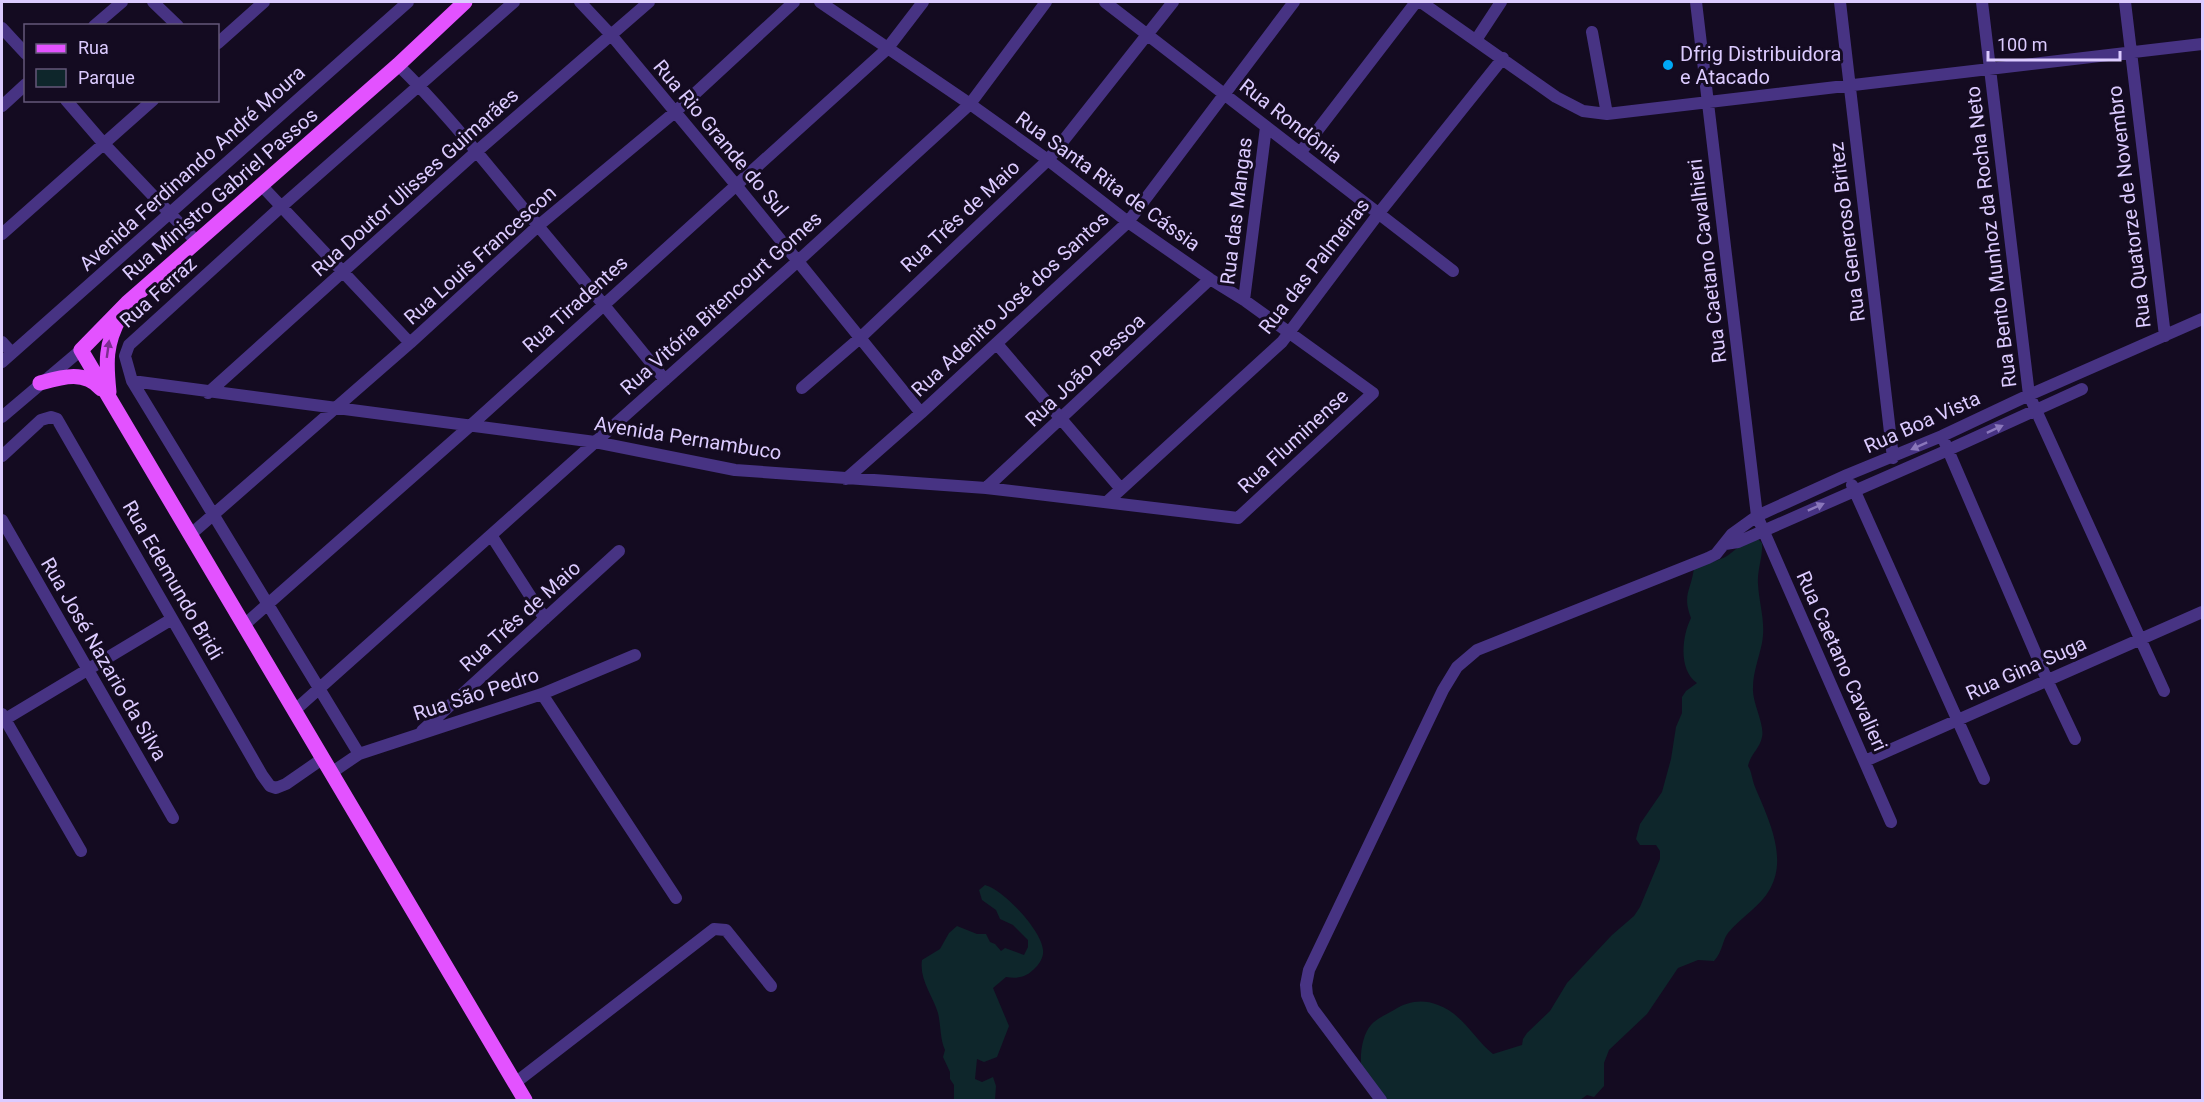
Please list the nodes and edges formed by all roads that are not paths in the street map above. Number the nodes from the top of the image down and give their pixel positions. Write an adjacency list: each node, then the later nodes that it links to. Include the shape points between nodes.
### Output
1 (122, 2): 23 (street)
2 (153, 2): 24 (street)
3 (264, 2): 30 (street)
4 (408, 2): 58 (street, Avenida Ferdinando André Moura)
5 (514, 2): 39 (street, Rua Ferraz)
6 (580, 2): 27 (street, Rua Rio Grande do Sul)
7 (649, 2): 27 (street, Rua Doutor Ulisses Guimarães)
8 (794, 2): 47 (street, Rua Louis Francescon)
9 (820, 2): 32 (street, Rua Santa Rita de Cássia)
10 (923, 2): 32 (street, Rua Tiradentes)
11 (1046, 2): 45 (street, Rua Vitória Bitencourt Gomes)
12 (1105, 2): 28 (street, Rua Rondônia)
13 (1173, 2): 28 (street, Rua Três de Maio)
14 (1294, 2): 41 (street, Rua Adenito José dos Santos)
15 (1416, 2): 52 (street)
16 (1421, 2): 29 (street)
17 (1501, 2): 29 (street)
18 (1696, 2): 42 (street, Rua Caetano Cavalhieri)
19 (1840, 2): 40 (street, Rua Generoso Britez)
20 (1982, 2): 37 (street, Rua Bento Munhoz da Rocha Neto)
21 (2125, 2): 34 (street, Rua Quatorze de Novembro)
22 (461, 3): 36 (main road, Rua Ministro Gabriel Passos)
23 (96, 24)
24 (176, 24)
25 (2, 28): 33 (street)
26 (1592, 32): 48 (street)
27 (612, 36): 47 (street, Rua Rio Grande do Sul); 51 (street, Rua Doutor Ulisses Guimarães)
28 (1148, 36): 41 (street, Rua Rondônia); 53 (street, Rua Três de Maio)
29 (1476, 40): 35 (street)
30 (219, 42)
31 (2202, 44): 34 (street)
32 (887, 49): 45 (street, Rua Santa Rita de Cássia); 55 (street, Rua Tiradentes)
33 (24, 52)
34 (2130, 52): 37 (street); 72 (street, Rua Quatorze de Novembro)
35 (1503, 58): 48 (street, via 1556,97 1583,111); 57 (street, Rua das Palmeiras)
36 (398, 65): 39 (street); 54 (main road, Rua Ministro Gabriel Passos)
37 (1990, 69): 40 (street); 87 (street, Rua Bento Munhoz da Rocha Neto)
38 (24, 86): 46 (street)
39 (419, 86): 51 (street); 56 (street, Rua Ferraz)
40 (1850, 86): 42 (street); 99 (street, Rua Generoso Britez)
41 (1224, 94): 49 (street, Rua Rondônia); 59 (street, Rua Adenito José dos Santos)
42 (1707, 101): 48 (street); 107 (street, Rua Caetano Cavalhieri)
43 (68, 102): 50 (street)
44 (151, 102): 50 (street)
45 (970, 104): 53 (street, Rua Santa Rita de Cássia); 63 (street, Rua Vitória Bitencourt Gomes)
46 (2, 106)
47 (675, 112): 55 (street, Rua Rio Grande do Sul); 60 (street, Rua Louis Francescon)
48 (1607, 114)
49 (1266, 127): 52 (street, Rua Rondônia); 67 (street, Rua das Mangas)
50 (104, 144): 58 (street); 61 (street)
51 (476, 152): 60 (street); 65 (street, Rua Doutor Ulisses Guimarães)
52 (1300, 153): 57 (street, Rua Rondônia)
53 (1048, 160): 59 (street, Rua Santa Rita de Cássia); 73 (street, Rua Três de Maio)
54 (261, 185): 56 (street); 62 (main road, Rua Ministro Gabriel Passos)
55 (736, 185): 63 (street, Rua Rio Grande do Sul); 69 (street, Rua Tiradentes)
56 (282, 206): 65 (street); 81 (street, Rua Ferraz, via 129,345 125,356)
57 (1378, 213): 64 (street, Rua Rondônia); 71 (street, Rua das Palmeiras)
58 (169, 214): 62 (street); 78 (street, Avenida Ferdinando André Moura)
59 (1128, 222): 66 (street, Rua Santa Rita de Cássia); 76 (street, Rua Adenito José dos Santos)
60 (538, 226): 69 (street); 75 (street, Rua Louis Francescon)
61 (2, 234)
62 (197, 242): 68 (main road, Rua Ministro Gabriel Passos)
63 (798, 261): 73 (street, Rua Rio Grande do Sul); 80 (street, Rua Vitória Bitencourt Gomes)
64 (1453, 271)
65 (343, 272): 75 (street); 85 (street, Rua Doutor Ulisses Guimarães)
66 (1210, 279): 67 (street, Rua Santa Rita de Cássia); 93 (street, Rua João Pessoa)
67 (1244, 300): 71 (street, Rua Santa Rita de Cássia)
68 (127, 303): 77 (main road, Rua Ministro Gabriel Passos); 88 (main road, one-way to 68, via 108,343)
69 (604, 304): 80 (street); 94 (street, Rua Tiradentes)
70 (2202, 319): 72 (street, Rua Boa Vista)
71 (1288, 331): 86 (street, Rua Santa Rita de Cássia); 103 (street, Rua das Palmeiras, via 1282,342)
72 (2165, 336): 87 (street, Rua Boa Vista)
73 (860, 338): 83 (street, Rua Três de Maio); 91 (street, Rua Rio Grande do Sul)
74 (2, 342): 78 (street)
75 (410, 343): 89 (street, Rua Louis Francescon)
76 (996, 344): 91 (street, Rua Adenito José dos Santos); 93 (street)
77 (81, 350): 82 (street, Rua Ministro Gabriel Passos); 88 (main road)
78 (12, 353): 79 (street, Avenida Ferdinando André Moura)
79 (2, 362)
80 (665, 380): 96 (street, Rua Vitória Bitencourt Gomes)
81 (132, 381): 85 (street, Avenida Pernambuco); 106 (street, Rua Ferraz)
82 (40, 383): 88 (main road, via 81,376 96,383); 92 (street, Rua Ministro Gabriel Passos)
83 (802, 388)
84 (2082, 389): 90 (street, Rua Boa Vista)
85 (208, 393): 89 (street, Avenida Pernambuco)
86 (1373, 393): 108 (street, Rua Fluminense)
87 (2029, 395): 90 (street, Rua Bento Munhoz da Rocha Neto); 95 (street, Rua Boa Vista)
88 (110, 398): 111 (main road)
89 (337, 408): 94 (street, Avenida Pernambuco); 106 (street, Rua Louis Francescon)
90 (2037, 410): 97 (street, Rua Boa Vista, one-way to 90); 120 (street, Rua Bento Munhoz da Rocha Neto)
91 (921, 413): 101 (street, Rua Adenito José dos Santos)
92 (2, 417)
93 (1062, 419): 102 (street, Rua João Pessoa); 103 (street)
94 (470, 426): 96 (street, Avenida Pernambuco); 115 (street, Rua Tiradentes)
95 (1942, 436): 97 (street); 99 (street, Rua Boa Vista, one-way to 99)
96 (595, 442): 101 (street, Avenida Pernambuco, via 735,470); 112 (street, Rua Vitória Bitencourt Gomes)
97 (1948, 450): 104 (street, Rua Boa Vista); 123 (street)
98 (2, 456): 117 (street, Rua Edemundo Bridi, via 41,420 57,419)
99 (1893, 458): 100 (street, Rua Boa Vista)
100 (1847, 475): 104 (street); 107 (street, Rua Boa Vista)
101 (846, 479): 102 (street, Avenida Pernambuco)
102 (986, 488): 105 (street, Avenida Pernambuco)
103 (1121, 489): 105 (street, Rua das Palmeiras)
104 (1854, 490): 110 (street, Rua Boa Vista, one-way to 104); 129 (street)
105 (1108, 501): 108 (street, Avenida Pernambuco)
106 (215, 515): 111 (street, Rua Louis Francescon); 115 (street, Rua Ferraz)
107 (1757, 516): 110 (street, Rua Caetano Cavalieri); 113 (street, Rua Boa Vista)
108 (1238, 518)
109 (2, 520): 122 (street, Rua José Nazario da Silva)
110 (1763, 531): 113 (street, Rua Boa Vista); 134 (street, Rua Caetano Cavalieri)
111 (190, 535): 119 (main road)
112 (491, 535): 118 (street); 124 (street, Rua Vitória Bitencourt Gomes)
113 (1725, 544): 144 (street, via 1708,558 1477,650 1465,658 1443,690 1328,929 1306,985 1313,1009)
114 (619, 551): 118 (street, Rua Três de Maio)
115 (269, 604): 119 (street, Rua Tiradentes); 124 (street, Rua Ferraz)
116 (2202, 612): 120 (street, Rua Gina Suga)
117 (172, 619): 122 (street); 133 (street, Rua Edemundo Bridi, via 270,786 286,784)
118 (545, 619): 130 (street, Rua Três de Maio)
119 (243, 626): 127 (main road)
120 (2140, 639): 123 (street, Rua Gina Suga); 125 (street, Rua Bento Munhoz da Rocha Neto)
121 (635, 655): 126 (street, Rua São Pedro)
122 (87, 669): 128 (street); 137 (street, Rua José Nazario da Silva)
123 (2048, 681): 129 (street, Rua Gina Suga); 131 (street)
124 (319, 687): 127 (street, Rua Vitória Bitencourt Gomes); 132 (street, Rua Ferraz)
125 (2164, 691)
126 (542, 694): 130 (street, Rua São Pedro); 140 (street)
127 (294, 711): 133 (main road)
128 (3, 718): 139 (street)
129 (1957, 720): 134 (street, Rua Gina Suga); 136 (street)
130 (419, 733): 132 (street, Rua São Pedro)
131 (2075, 739)
132 (359, 754): 135 (street, Rua São Pedro)
133 (322, 759): 135 (main road)
134 (1865, 761): 138 (street, Rua Caetano Cavalieri)
135 (331, 773): 142 (main road)
136 (1984, 779)
137 (173, 818)
138 (1891, 822)
139 (81, 851)
140 (676, 898)
141 (771, 986): 142 (street, via 726,930 714,929)
142 (515, 1083): 143 (main road)
143 (525, 1101)
144 (1381, 1101)

